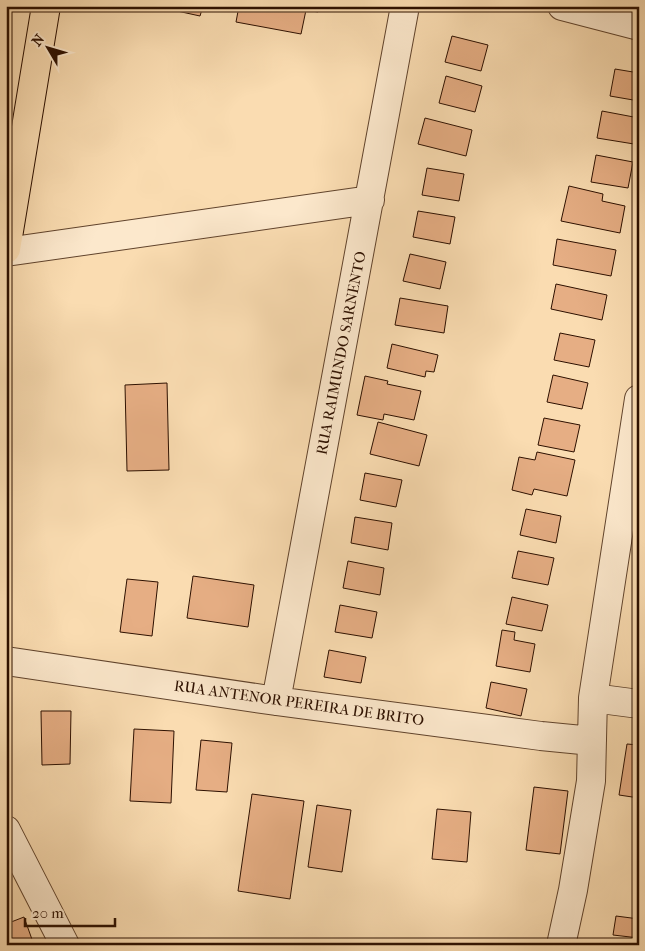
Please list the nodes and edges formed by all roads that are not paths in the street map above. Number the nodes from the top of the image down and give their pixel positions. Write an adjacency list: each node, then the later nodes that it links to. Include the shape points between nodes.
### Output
1 (46, 6): 6 (main road)
2 (405, 6): 5 (street, RUA RAIMUNDO SARNENTO)
3 (562, 6): 4 (street)
4 (639, 26)
5 (370, 200): 6 (street); 10 (street, RUA RAIMUNDO SARNENTO)
6 (6, 251)
7 (639, 399): 9 (street)
8 (6, 661): 10 (street, RUA ANTENOR PEREIRA DE BRITO)
9 (593, 698): 11 (street); 12 (street)
10 (276, 701): 12 (street, RUA ANTENOR PEREIRA DE BRITO)
11 (639, 704)
12 (592, 741): 15 (street, via 591,781)
13 (6, 830): 14 (street)
14 (65, 945)
15 (561, 945)

